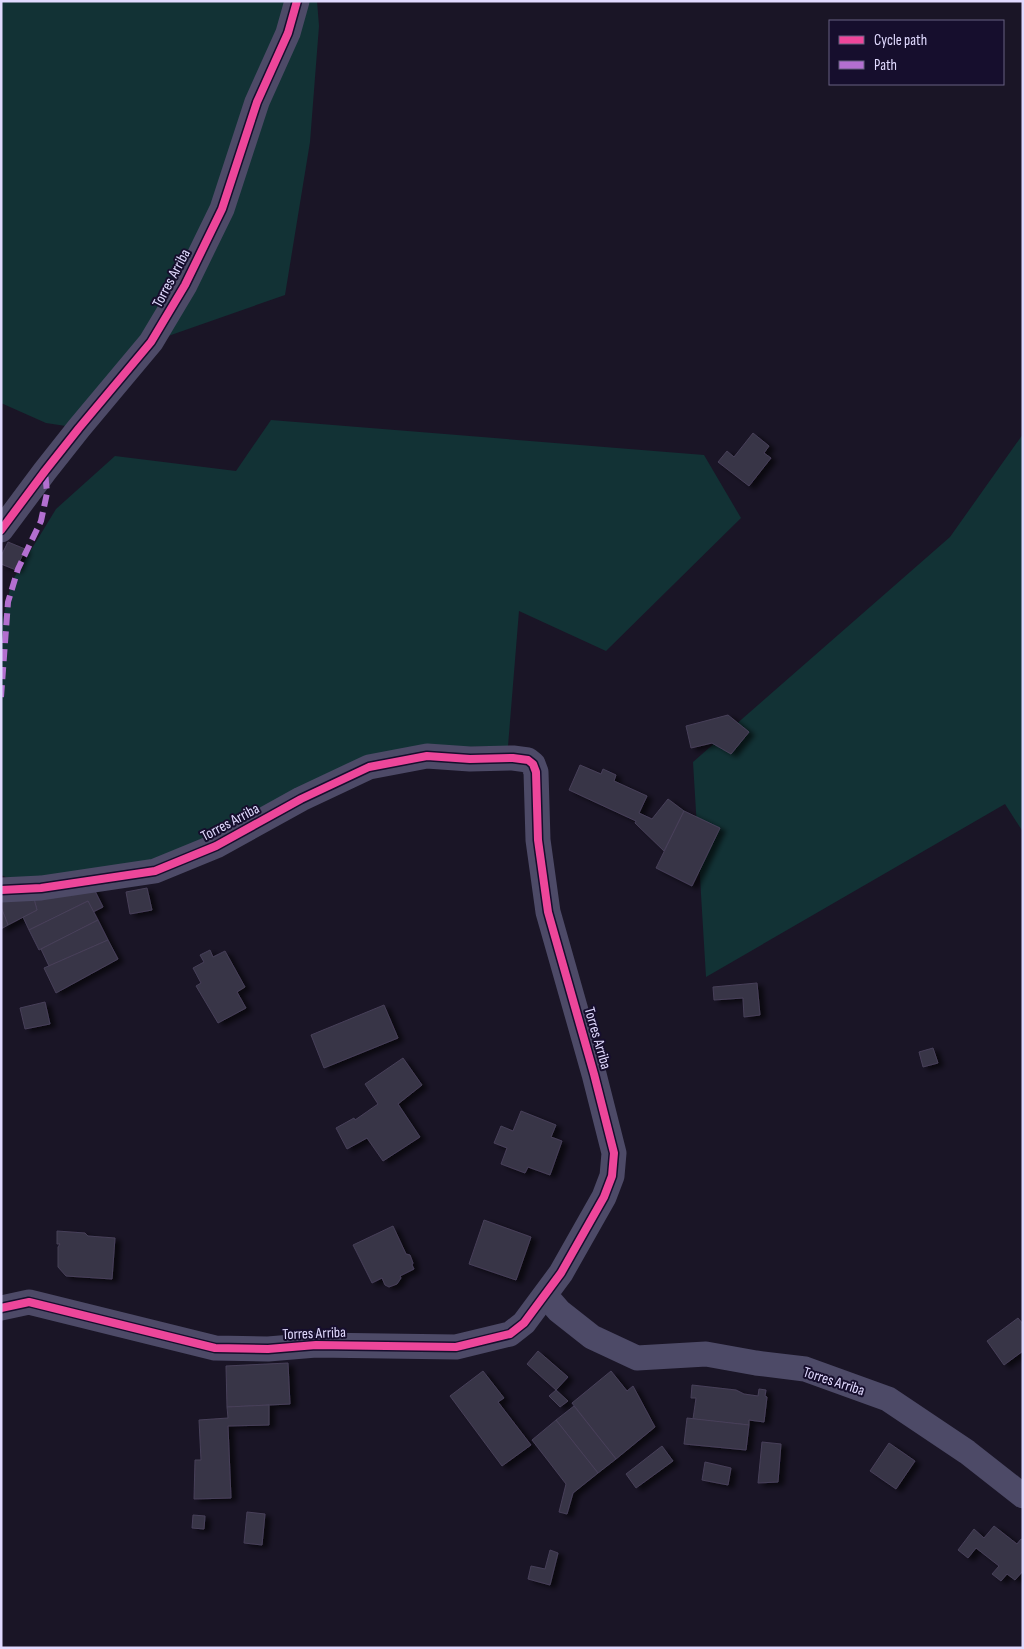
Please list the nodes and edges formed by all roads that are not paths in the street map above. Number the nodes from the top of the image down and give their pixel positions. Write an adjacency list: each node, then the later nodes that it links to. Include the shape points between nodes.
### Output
1 (297, 1): 2 (street, Torres Arriba, via 288,33 257,102 222,209 185,285 151,342 67,442)
2 (1, 530)
3 (1, 890): 4 (street, Torres Arriba, via 41,888 155,871 216,846 301,799 369,767 427,756 528,760 536,772 538,840 548,912 614,1153 612,1176 604,1197)
4 (546, 1296): 5 (street, Torres Arriba, via 524,1323 510,1334 456,1347 316,1345 268,1349 215,1348 29,1302); 6 (street, Torres Arriba, via 559,1311 592,1337 637,1358 706,1354 805,1369 888,1399 967,1452)
5 (1, 1308)
6 (1023, 1496)

